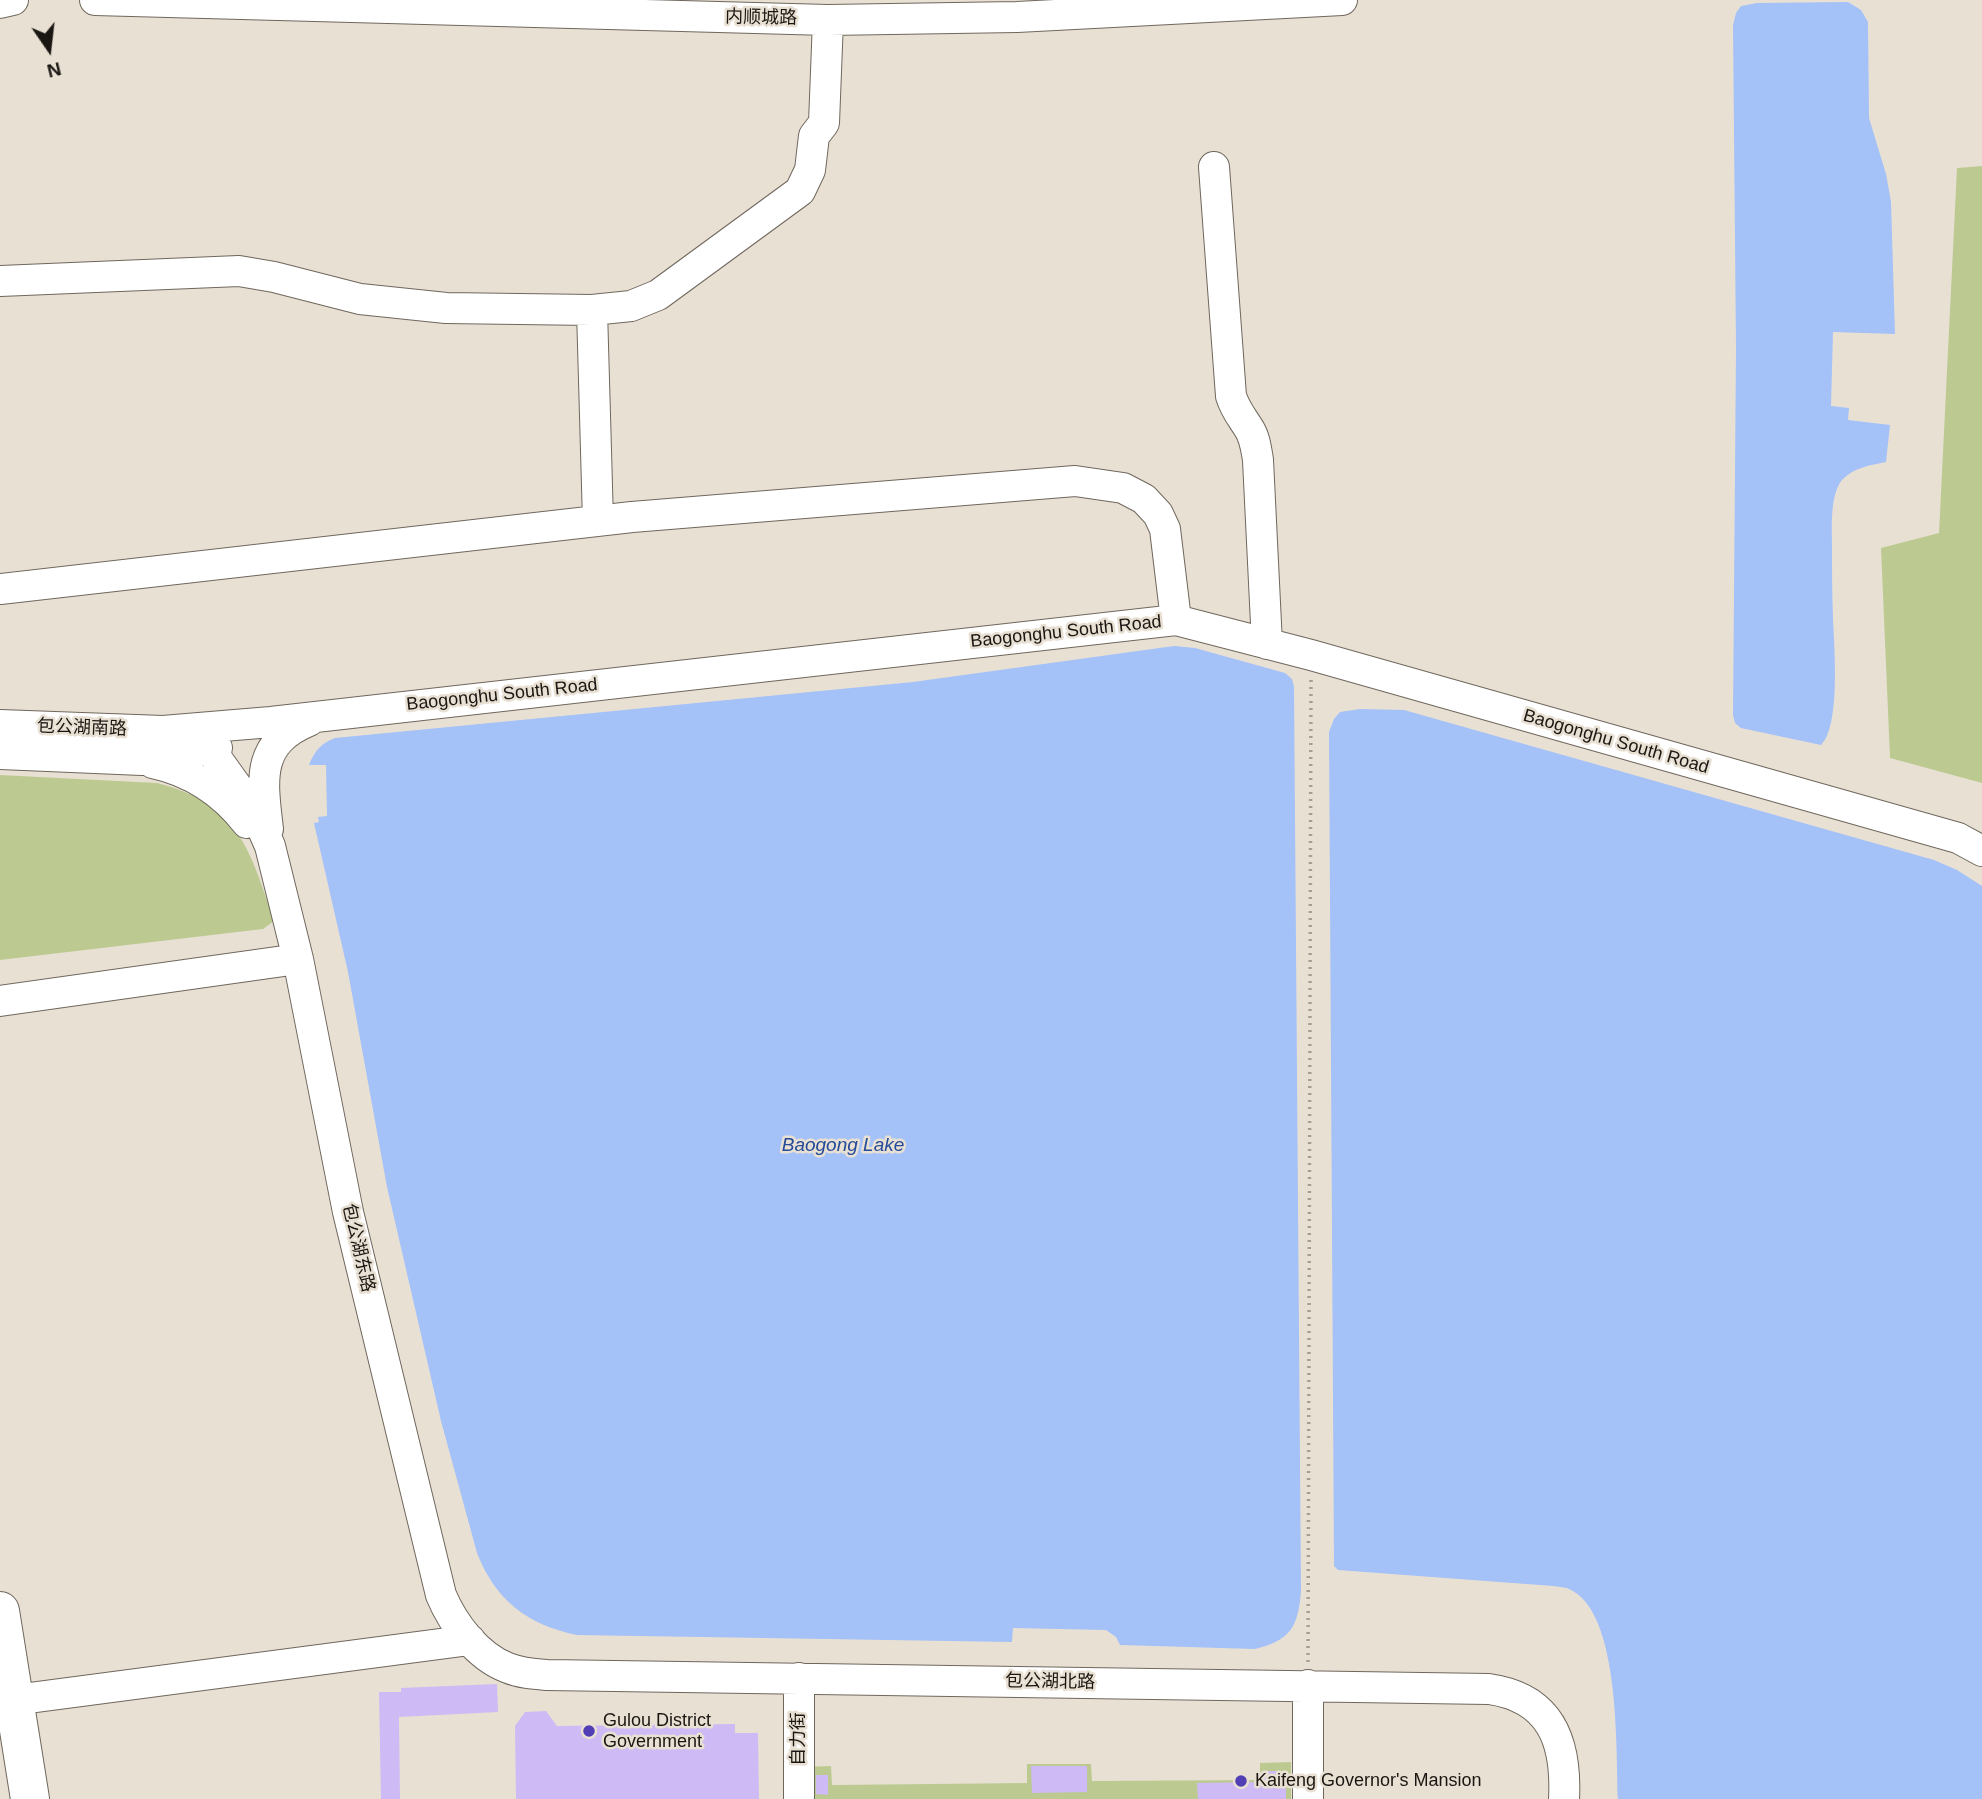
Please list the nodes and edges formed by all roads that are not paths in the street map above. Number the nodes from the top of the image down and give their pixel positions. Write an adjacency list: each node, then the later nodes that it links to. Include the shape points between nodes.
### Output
1 (13, 0): 4 (street)
2 (95, 0): 5 (street, 内顺城路)
3 (1342, 0): 5 (street, 内顺城路, via 1017,17)
4 (0, 3)
5 (828, 20): 8 (street, via 824,123 814,136 810,170 800,191 658,295 631,306)
6 (1214, 167): 12 (street, via 1231,396 1255,440 1258,460)
7 (0, 281): 8 (street, via 239,271 372,300 446,308)
8 (592, 310): 9 (street)
9 (598, 521): 10 (street); 11 (street, via 1075,481 1123,488 1144,499 1165,529)
10 (0, 589)
11 (1176, 620): 12 (street, Baogonghu South Road); 13 (street, Baogonghu South Road)
12 (1267, 644): 21 (street, Baogonghu South Road, via 1958,838)
13 (325, 715): 16 (street, 包公湖东路)
14 (0, 725): 15 (street, 包公湖南路)
15 (163, 731): 16 (street); 17 (street, 包公湖东路, via 185,735)
16 (270, 732): 17 (street, 包公湖南路); 20 (street, 包公湖东路, via 277,741 266,761)
17 (210, 749): 19 (street, 包公湖南路); 20 (street, 包公湖东路, via 230,774)
18 (0, 754): 19 (street, 包公湖南路)
19 (142, 760): 20 (street, 包公湖南路, via 190,774 239,812)
20 (266, 843): 22 (street, 包公湖东路)
21 (1982, 851)
22 (298, 959): 23 (street); 25 (street, 包公湖东路, via 348,1212 441,1595)
23 (0, 1001)
24 (0, 1611): 28 (main road)
25 (470, 1640): 26 (street, 包公湖北路, via 506,1668 547,1675); 28 (street)
26 (799, 1678): 27 (street, 包公湖北路); 32 (street, 自力街)
27 (1308, 1685): 33 (street); 34 (street, 包公湖北路, via 1473,1687 1522,1698 1543,1714 1558,1740 1564,1764)
28 (14, 1700): 31 (main road)
29 (0, 1749): 30 (main road)
30 (8, 1799)
31 (30, 1799)
32 (799, 1799)
33 (1308, 1799)
34 (1564, 1799)

